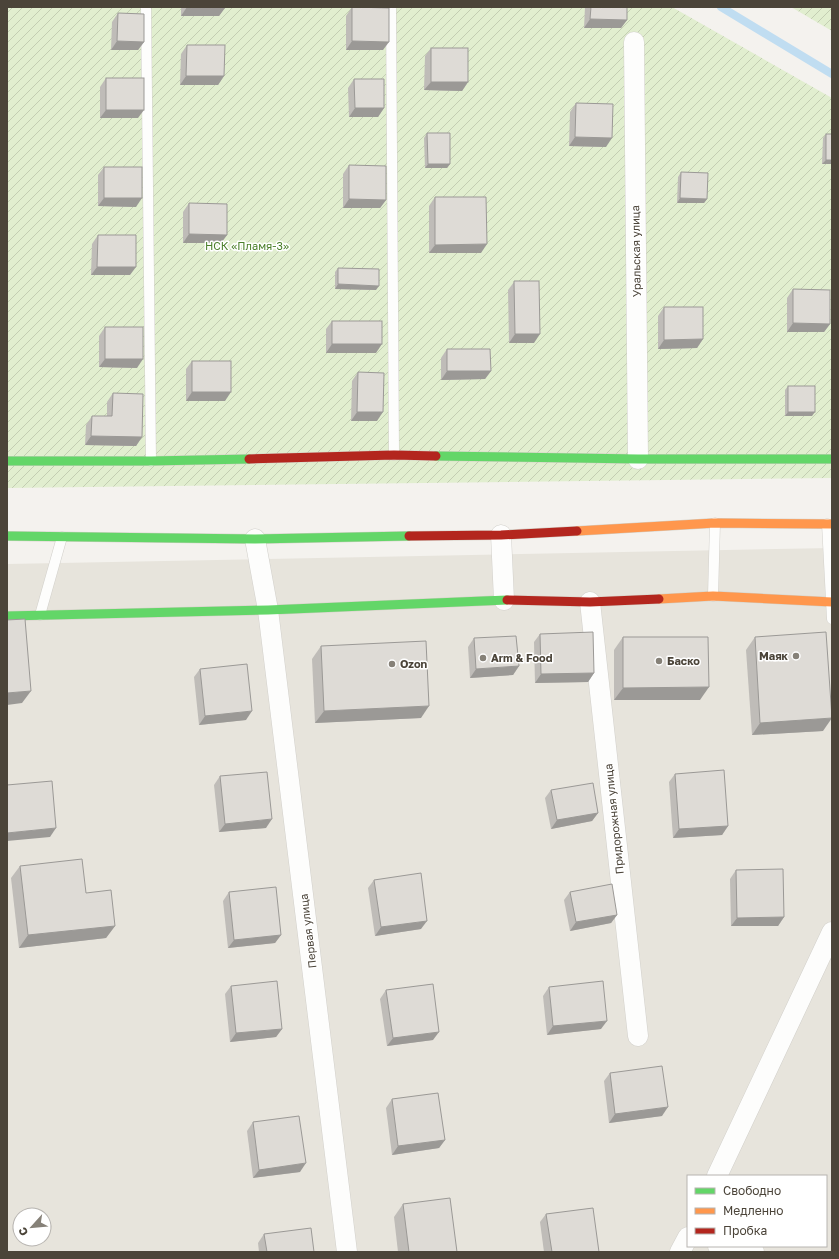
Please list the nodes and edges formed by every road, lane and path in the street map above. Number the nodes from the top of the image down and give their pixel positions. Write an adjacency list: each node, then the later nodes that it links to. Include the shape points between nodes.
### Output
1 (146, 7): 8 (lane)
2 (391, 7): 4 (lane)
3 (634, 42): 5 (street, Уральская улица)
4 (394, 455): 5 (street); 8 (street)
5 (638, 458): 6 (street)
6 (832, 458)
7 (7, 461): 8 (street)
8 (150, 461)
9 (715, 523): 10 (street); 11 (street); 15 (lane)
10 (829, 524): 18 (lane)
11 (501, 535): 14 (street); 16 (street)
12 (7, 536): 13 (street)
13 (62, 537): 14 (street); 20 (lane)
14 (255, 539): 19 (street, Первая улица)
15 (713, 596): 17 (street); 18 (street)
16 (504, 600): 17 (street); 19 (street)
17 (590, 602): 24 (street, Придорожная улица)
18 (831, 602): 22 (lane)
19 (268, 610): 20 (street); 27 (street, Первая улица)
20 (40, 615): 21 (street)
21 (7, 616)
22 (832, 618)
23 (830, 940): 25 (street)
24 (638, 1036)
25 (717, 1175)
26 (724, 1247): 28 (street)
27 (347, 1252)
28 (754, 1252)

